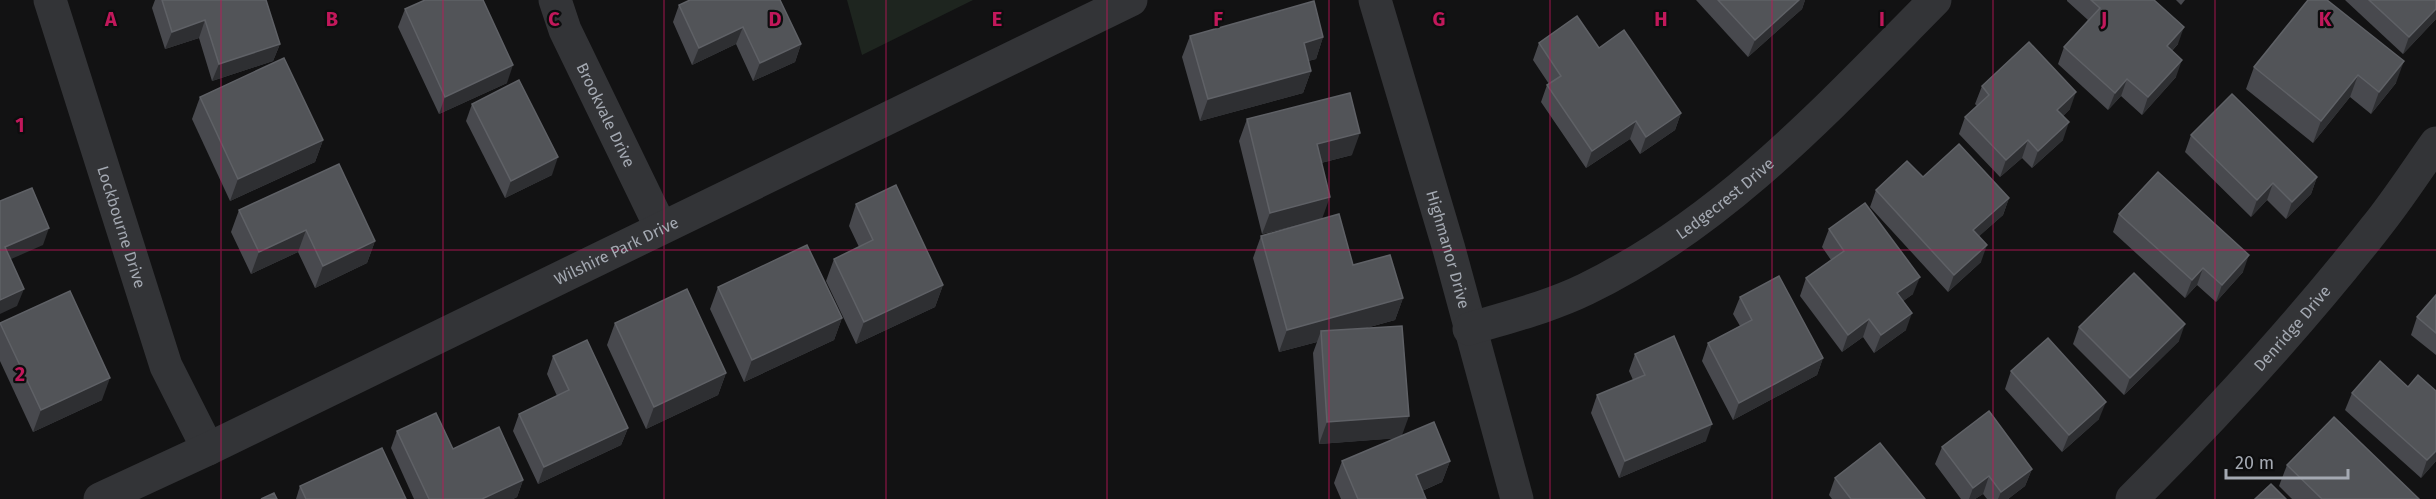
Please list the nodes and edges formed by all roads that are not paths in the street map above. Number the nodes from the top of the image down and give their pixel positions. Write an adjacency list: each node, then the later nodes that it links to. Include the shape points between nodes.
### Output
1 (50, 0): 9 (street, Lockbourne Drive, via 166,366)
2 (555, 0): 7 (street, Brookvale Drive, via 565,30)
3 (1131, 0): 7 (street, Wilshire Park Drive)
4 (1375, 0): 8 (street, Highmanor Drive)
5 (1935, 0): 8 (street, Ledgecrest Drive, via 1796,140 1734,193 1647,255 1584,290)
6 (2436, 142): 12 (street, Denridge Drive, via 2377,226 2312,306 2231,398)
7 (661, 228): 9 (street, Wilshire Park Drive)
8 (1469, 329): 11 (street, Highmanor Drive)
9 (208, 449): 10 (street, Wilshire Park Drive)
10 (100, 499)
11 (1517, 499)
12 (2132, 499)

